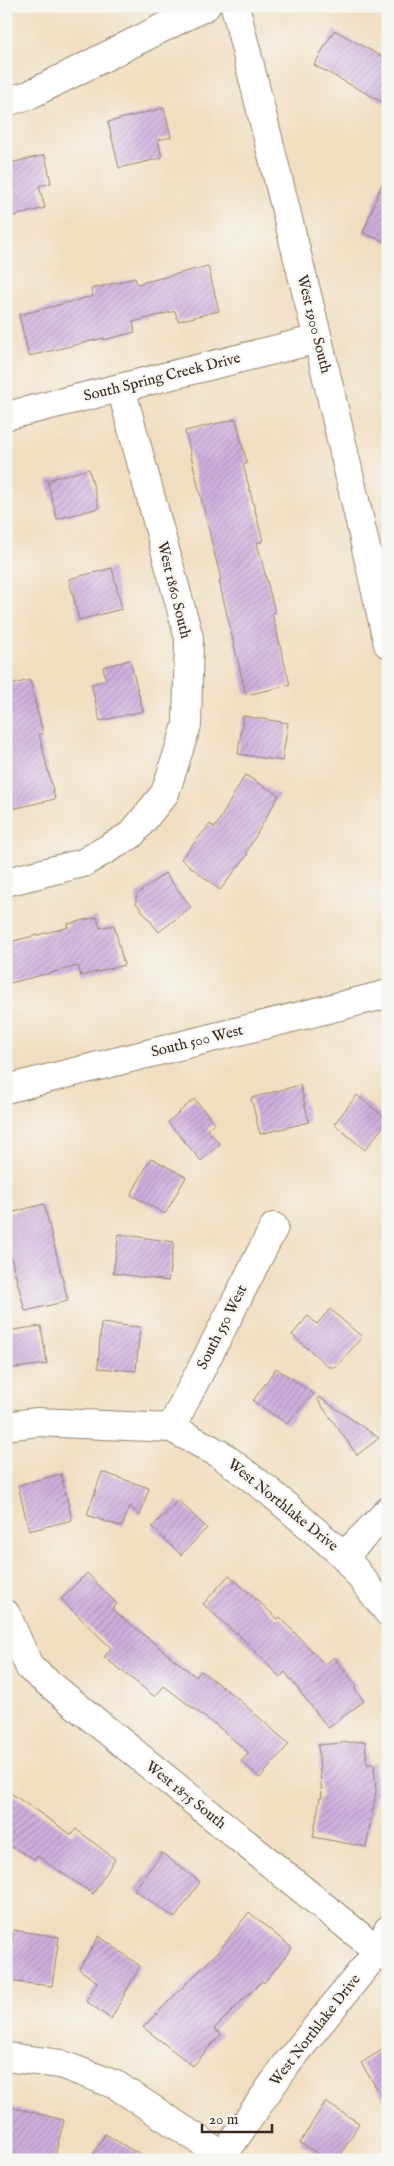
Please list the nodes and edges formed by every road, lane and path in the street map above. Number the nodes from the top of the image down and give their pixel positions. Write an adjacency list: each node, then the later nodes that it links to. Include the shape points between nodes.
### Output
1 (206, 6): 3 (street, via 29,96)
2 (235, 6): 4 (street, West 1900 South)
3 (6, 102)
4 (318, 339): 5 (street, South Spring Creek Drive); 7 (street, West 1900 South)
5 (121, 388): 6 (street, South Spring Creek Drive); 8 (street, West 1860 South, via 188,638 187,725 165,793 131,834 83,863)
6 (6, 416)
7 (388, 644)
8 (6, 882)
9 (388, 994): 10 (street, South 500 West)
10 (6, 1089)
11 (274, 1227): 13 (street, South 550 West)
12 (6, 1426): 13 (street, West Northlake Drive, via 37,1422)
13 (171, 1428): 15 (street, West Northlake Drive, via 220,1454)
14 (388, 1511): 15 (street)
15 (344, 1556): 16 (street, West Northlake Drive)
16 (388, 1612)
17 (6, 1614): 18 (street, West 1875 South, via 30,1668)
18 (385, 1947): 20 (street, West Northlake Drive, via 286,2065)
19 (6, 2057): 20 (street, via 60,2064 116,2084)
20 (221, 2157)

